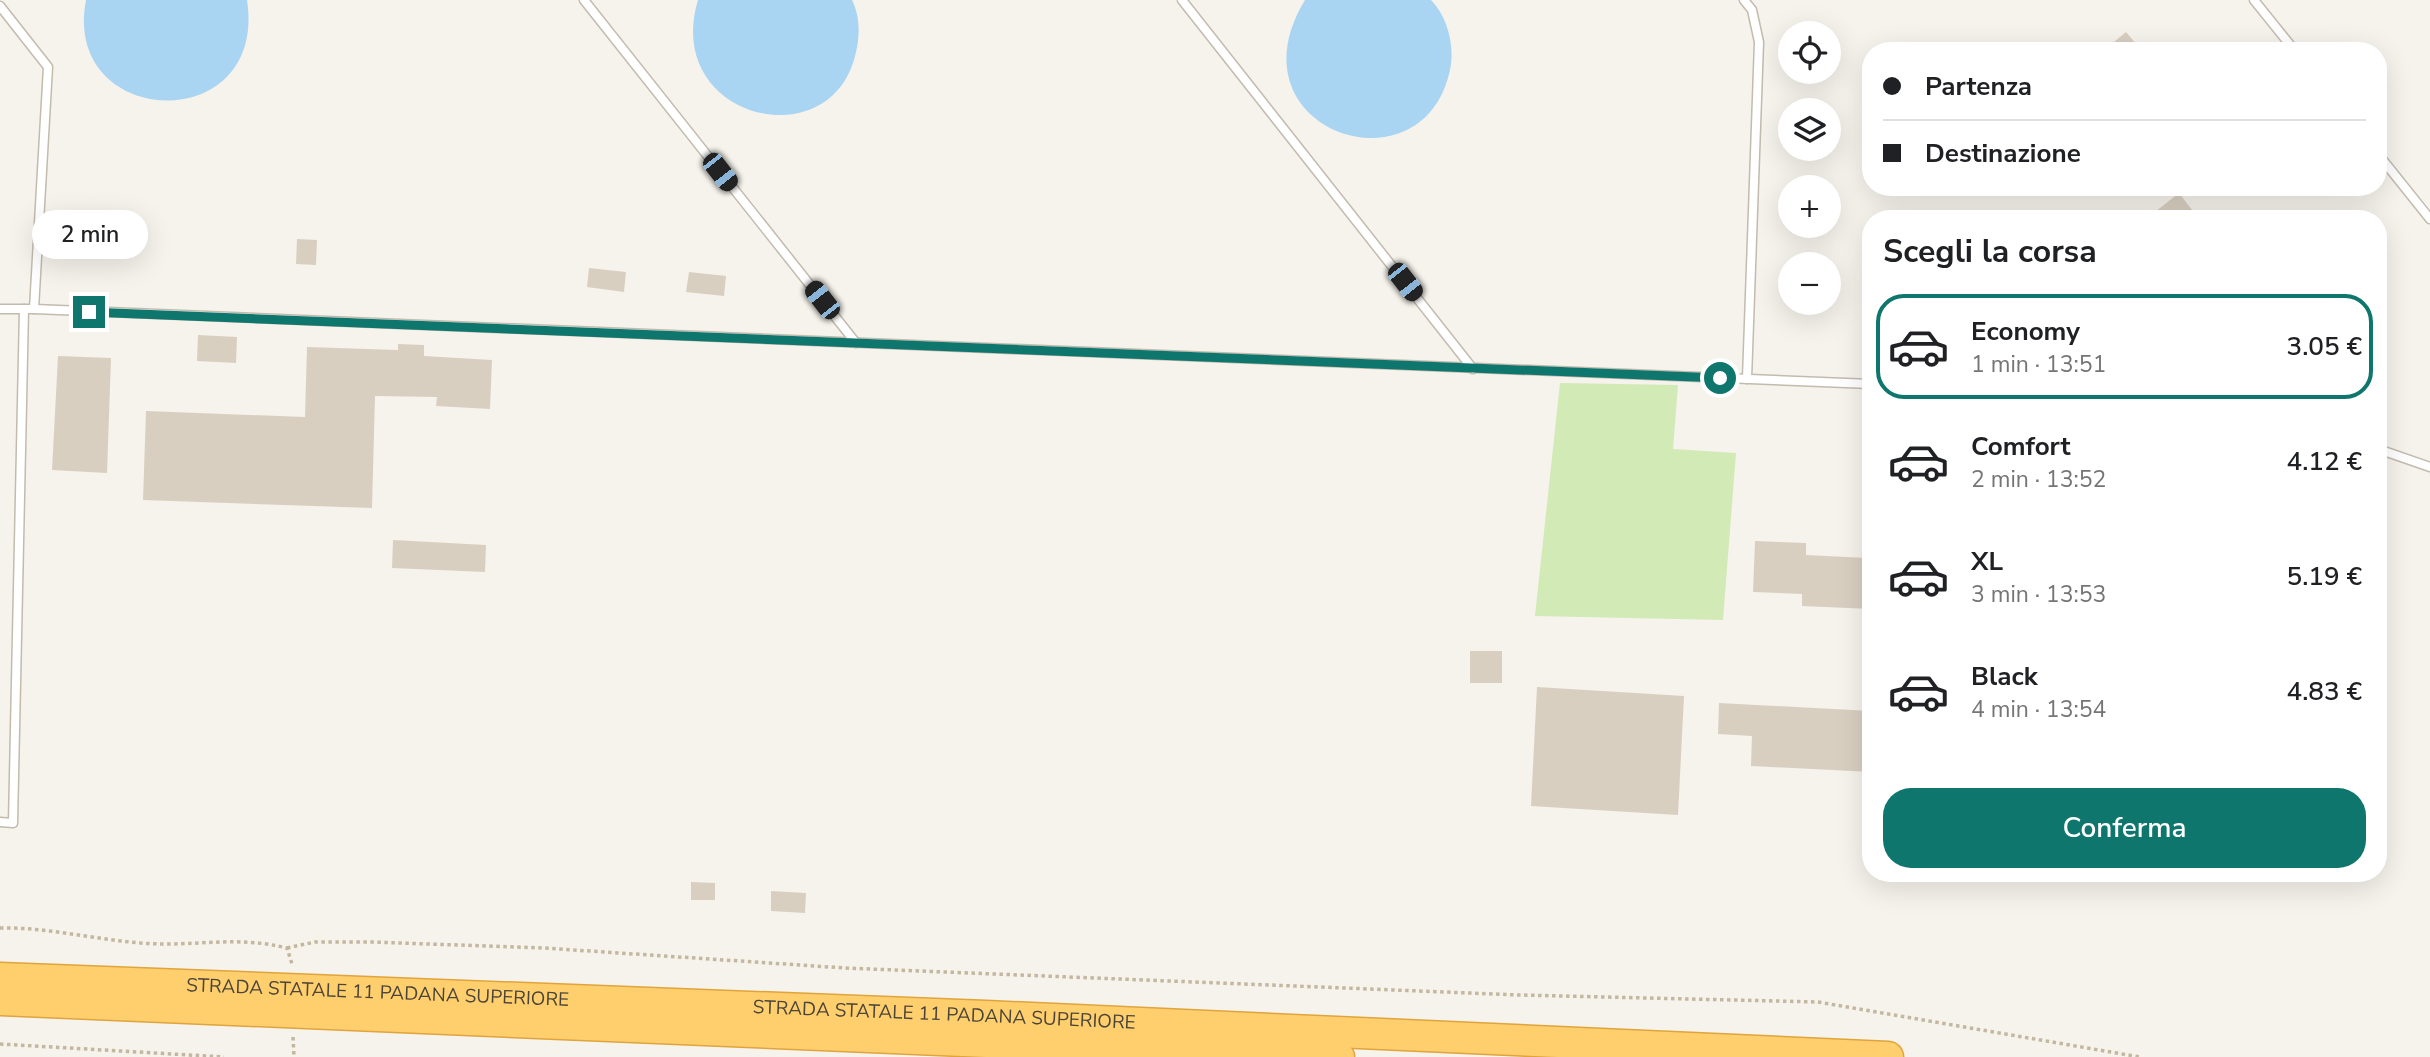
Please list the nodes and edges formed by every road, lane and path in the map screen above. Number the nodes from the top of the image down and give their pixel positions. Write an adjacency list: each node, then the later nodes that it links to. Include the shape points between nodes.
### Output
1 (584, 0): 12 (lane)
2 (1182, 0): 13 (lane)
3 (1744, 0): 14 (lane, via 1752,10 1759,42)
4 (2254, 0): 6 (lane)
5 (0, 6): 11 (lane, via 48,67)
6 (2288, 42)
7 (2387, 166): 8 (lane)
8 (2430, 219)
9 (0, 309): 10 (lane)
10 (24, 309): 11 (lane); 18 (lane, via 13,823)
11 (34, 309): 12 (lane)
12 (856, 343): 13 (lane)
13 (1474, 369): 14 (lane)
14 (1747, 379): 15 (lane)
15 (1862, 384)
16 (2387, 452): 17 (lane)
17 (2430, 467)
18 (0, 822)
19 (0, 928): 20 (path, via 63,930 164,944 220,939)
20 (287, 948): 21 (path); 30 (path, via 361,942 518,947 845,968 1818,1002)
21 (293, 964)
22 (0, 978): 29 (highway, STRADA STATALE 11 PADANA SUPERIORE)
23 (0, 1000): 28 (highway, STRADA STATALE 11 PADANA SUPERIORE)
24 (293, 1035): 27 (path)
25 (0, 1044): 26 (path)
26 (225, 1057)
27 (294, 1057)
28 (1339, 1057)
29 (1888, 1057)
30 (2140, 1057)

